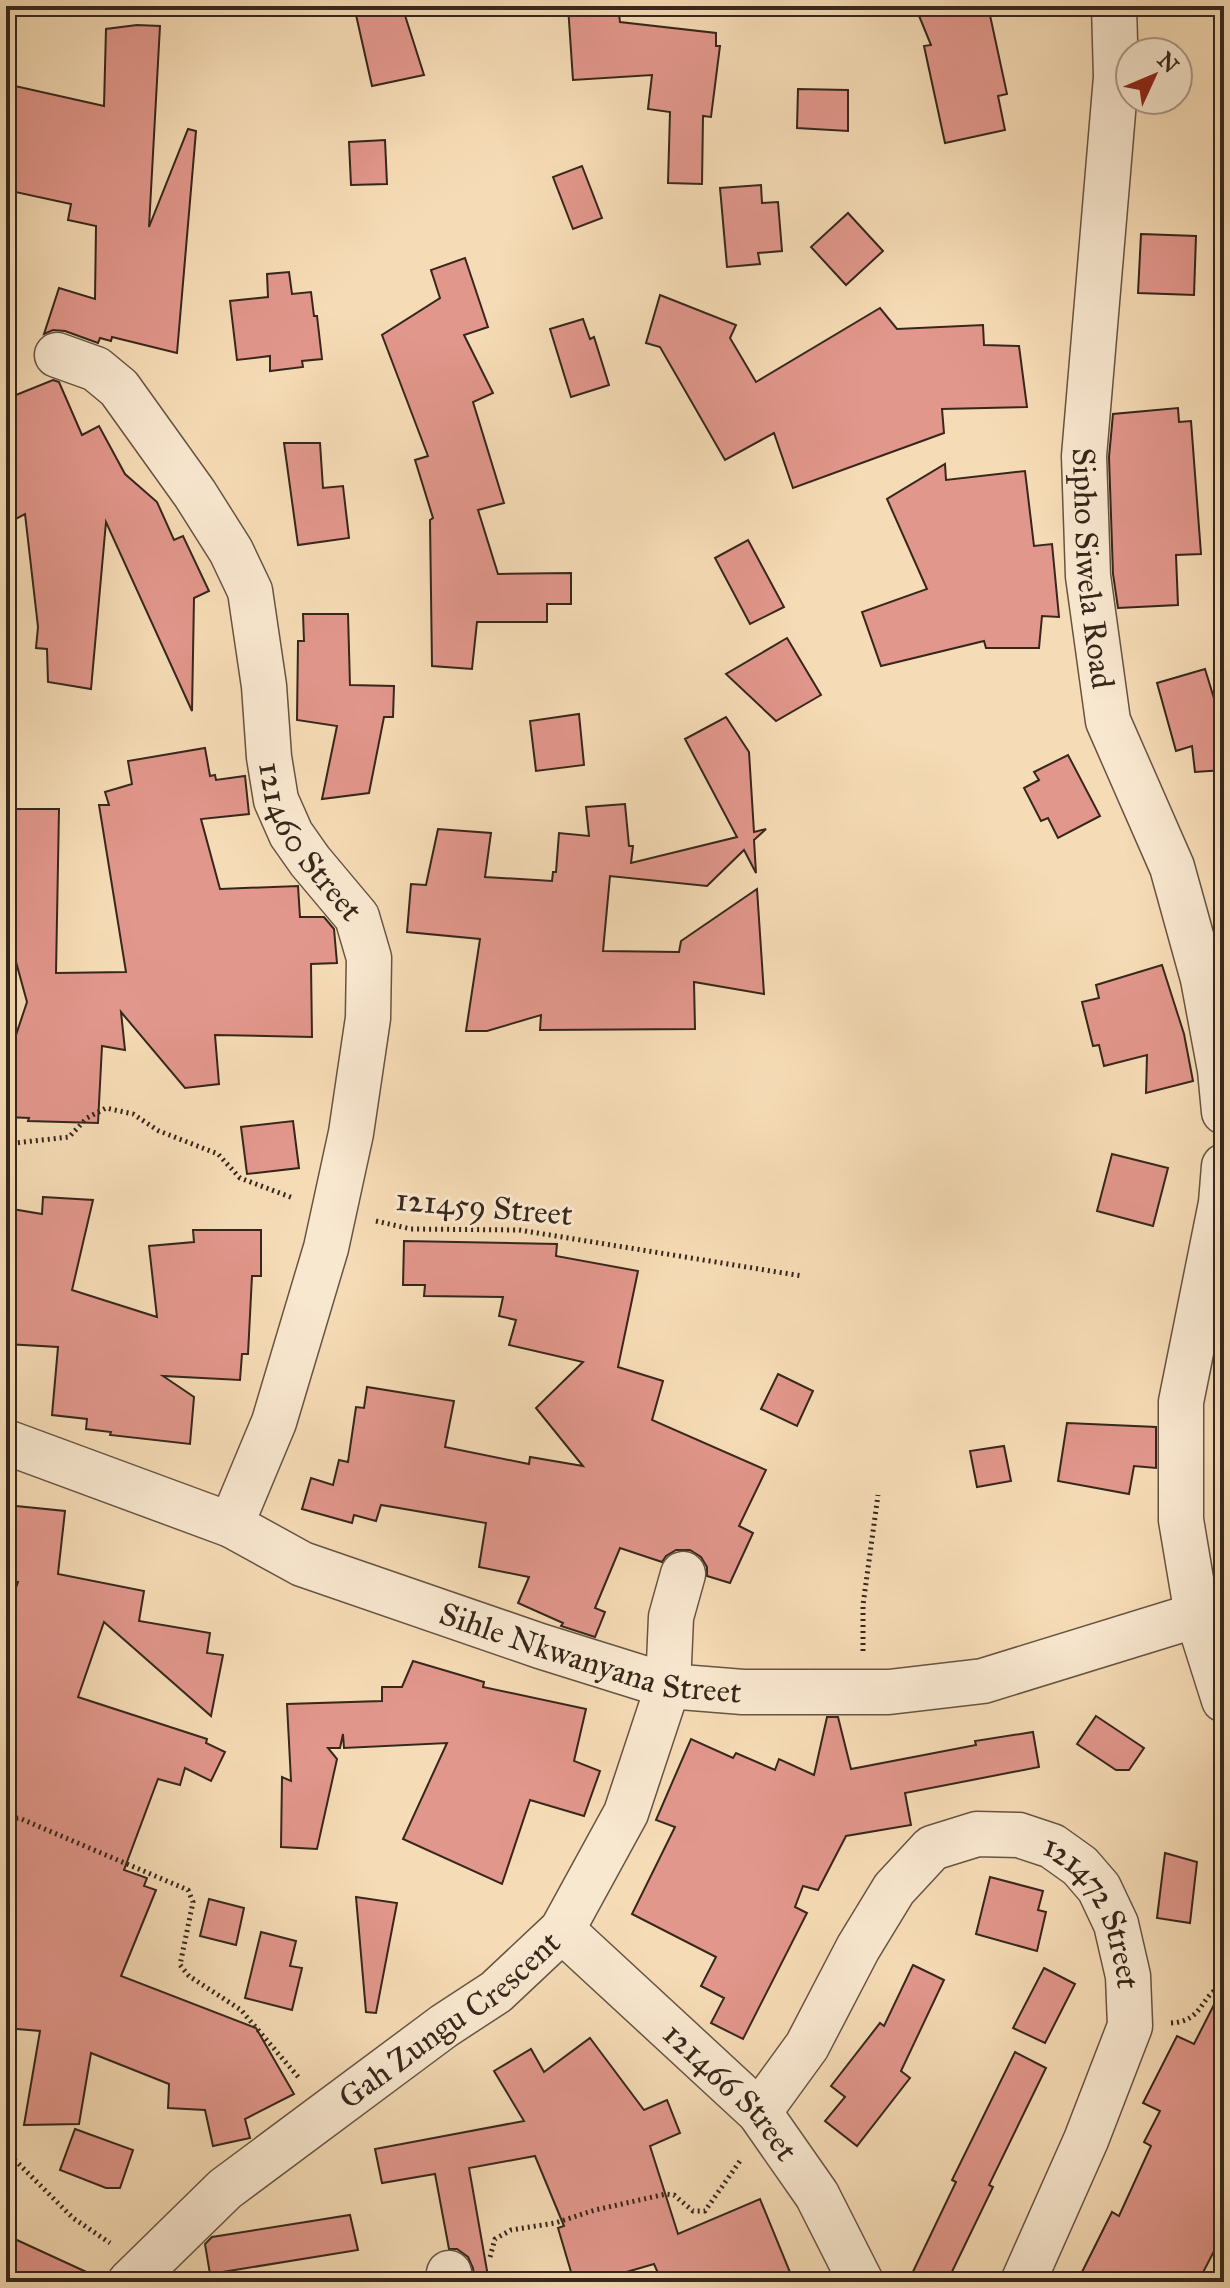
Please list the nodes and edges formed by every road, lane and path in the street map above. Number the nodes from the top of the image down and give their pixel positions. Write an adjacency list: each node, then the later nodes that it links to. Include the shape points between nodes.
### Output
1 (1114, 6): 3 (street, Sipho Siwela Road, via 1116,77 1084,456 1088,576 1108,721 1172,867 1203,979)
2 (57, 355): 6 (street, 121460 Street, via 96,369 119,388 231,551 250,591 276,800 291,834 357,917 369,958 368,1018)
3 (1224, 1112)
4 (6, 1144): 6 (path, 121459 Street, via 69,1137 106,1108 133,1114 159,1131 218,1154 240,1178)
5 (1224, 1166): 12 (street, via 1181,1402 1181,1520)
6 (334, 1211): 7 (path, 121459 Street, via 411,1229 519,1230); 10 (street, 121460 Street, via 274,1422)
7 (802, 1276)
8 (6, 1442): 10 (street, Sihle Nkwanyana Street)
9 (878, 1495): 14 (path, via 863,1605)
10 (231, 1525): 13 (street, Sihle Nkwanyana Street, via 302,1564)
11 (683, 1574): 13 (street, Gah Zungu Crescent, via 671,1617)
12 (1197, 1615): 14 (street, Sihle Nkwanyana Street, via 983,1681); 15 (street)
13 (668, 1686): 14 (street, Sihle Nkwanyana Street); 17 (street, Gah Zungu Crescent, via 626,1813)
14 (864, 1692)
15 (1224, 1700)
16 (6, 1823): 21 (path, via 19,1818 188,1890 193,1902 180,1965 241,2010 288,2062)
17 (562, 1930): 20 (street, 121466 Street); 21 (street, Gah Zungu Crescent, via 496,1992)
18 (1224, 1985): 19 (path, 121472 Street, via 1185,2022)
19 (1130, 2026): 20 (street, 121472 Street, via 1128,1976 1116,1924 1099,1888 1052,1846 1019,1835 977,1834 932,1848 894,1889 807,2046); 26 (street)
20 (759, 2112): 24 (path, via 742,2159 705,2211 693,2211 666,2194 511,2230 495,2239 489,2260 480,2268); 25 (street, 121466 Street, via 817,2195)
21 (326, 2116): 23 (street, Gah Zungu Crescent, via 225,2189)
22 (6, 2151): 23 (path)
23 (137, 2274)
24 (450, 2278)
25 (861, 2282)
26 (1023, 2282)

